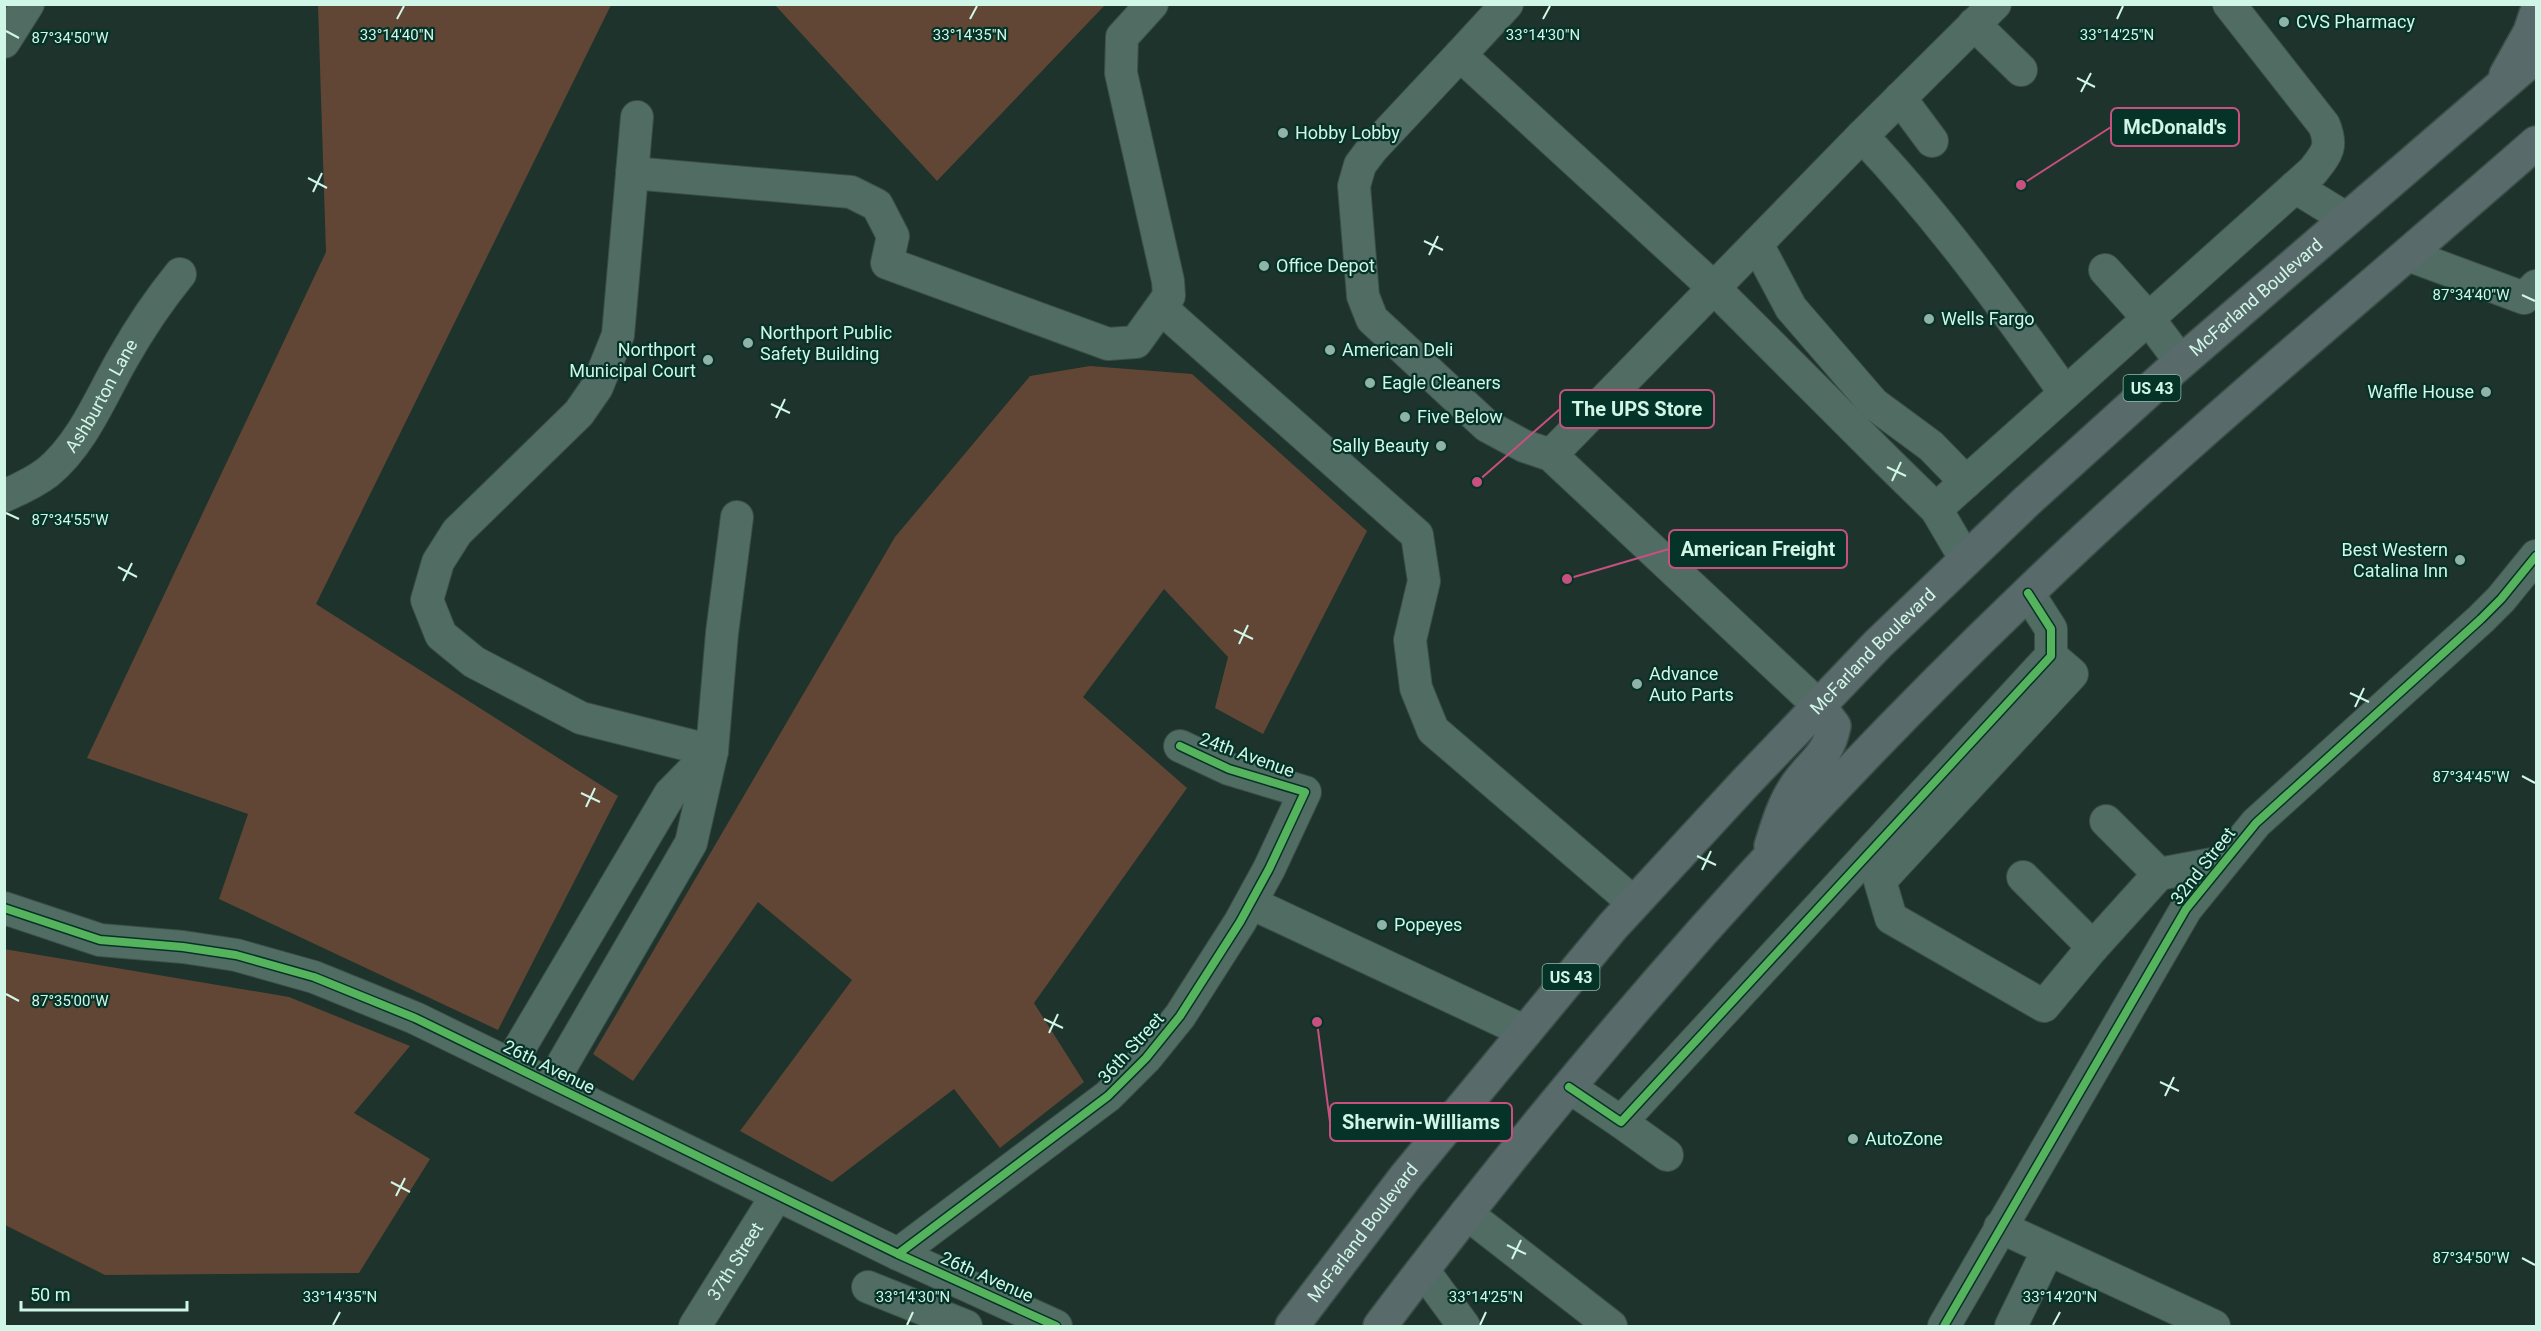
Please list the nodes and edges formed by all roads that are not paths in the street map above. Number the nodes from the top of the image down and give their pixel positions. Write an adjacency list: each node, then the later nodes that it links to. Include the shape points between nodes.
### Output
1 (28, 4): 7 (street)
2 (1152, 4): 26 (street, via 1122,37 1121,74 1168,281 1169,296)
3 (1507, 4): 8 (street)
4 (2229, 4): 18 (street, via 2324,125 2330,138 2327,153)
5 (1985, 14): 10 (street); 12 (street)
6 (2536, 14): 11 (highway, via 2530,33)
7 (4, 42)
8 (1460, 54): 25 (street); 30 (street, via 1360,165 1354,186 1363,296 1372,319 1488,426 1524,446)
9 (2536, 56): 11 (highway, McFarland Boulevard / US 43)
10 (2021, 70)
11 (2499, 87): 19 (highway, McFarland Boulevard / US 43)
12 (1900, 99): 14 (street); 15 (street)
13 (637, 117): 17 (street)
14 (1862, 136): 20 (street); 29 (street, via 1896,172)
15 (1932, 141)
16 (2536, 143): 21 (highway)
17 (632, 173): 26 (street, via 850,192 877,206 893,236 887,263 1108,344 1136,342); 41 (street, via 618,334 597,387 579,413 457,532 438,562 427,600 441,635 474,663 581,718)
18 (2295, 187): 19 (street); 27 (street)
19 (2348, 219): 28 (highway, McFarland Boulevard / US 43)
20 (1757, 244): 25 (street); 31 (street, via 1791,308 1874,404 1931,446)
21 (2408, 255): 24 (street, via 2524,298); 37 (highway, via 2235,401)
22 (2105, 270): 27 (street)
23 (180, 274): 32 (street, Ashburton Lane, via 158,301 85,428 68,450 27,487)
24 (2536, 286)
25 (1714, 288): 30 (street); 33 (street)
26 (1161, 308): 49 (street, via 1417,535 1424,580 1410,640 1416,688 1433,730)
27 (2148, 318): 28 (street); 29 (street)
28 (2181, 362): 36 (highway, McFarland Boulevard / US 43)
29 (2065, 393): 31 (street)
30 (1551, 455): 39 (street)
31 (1966, 482): 33 (street)
32 (4, 496)
33 (1936, 509): 36 (street)
34 (737, 517): 41 (street)
35 (2536, 556): 45 (street, 32nd Street, via 2494,606 2272,807)
36 (1966, 560): 39 (highway, McFarland Boulevard / US 43)
37 (2028, 593): 38 (street, via 2051,629); 44 (highway)
38 (2051, 656): 51 (street, via 2073,674 1880,881 1891,918 2044,1006); 56 (street)
39 (1819, 706): 44 (highway, via 1833,726 1830,743 1794,788); 49 (highway, McFarland Boulevard / US 43)
40 (1180, 746): 42 (street, 24th Avenue, via 1229,769)
41 (712, 751): 53 (street, via 670,794); 54 (street, via 691,843)
42 (1305, 792): 48 (street, 36th Street)
43 (2106, 821): 46 (street)
44 (1767, 858): 55 (highway)
45 (2223, 862): 46 (street); 60 (street, 32nd Street, via 2186,909)
46 (2159, 874): 51 (street)
47 (2023, 877): 51 (street)
48 (1251, 903): 52 (street); 62 (street, 36th Street, via 1195,994 1146,1058 1108,1096)
49 (1634, 903): 52 (highway, McFarland Boulevard / US 43)
50 (4, 908): 53 (street, 26th Avenue, via 100,940 236,955 289,969 415,1018)
51 (2093, 947)
52 (1526, 1032): 68 (highway, McFarland Boulevard / US 43, via 1406,1176)
53 (510, 1064): 54 (street, 26th Avenue)
54 (551, 1084): 58 (street, 26th Avenue)
55 (1569, 1087): 56 (street); 59 (highway)
56 (1621, 1122): 57 (street)
57 (1667, 1155)
58 (777, 1195): 62 (street, 26th Avenue); 65 (street, 37th Street)
59 (1466, 1214): 63 (highway); 71 (street)
60 (2000, 1227): 61 (street); 72 (street, 32nd Street)
61 (2048, 1250): 73 (street); 74 (street)
62 (898, 1254): 67 (street, 26th Avenue)
63 (1423, 1270): 69 (highway); 70 (street)
64 (868, 1287): 66 (street)
65 (695, 1326)
66 (966, 1326)
67 (1056, 1326)
68 (1292, 1326)
69 (1380, 1326)
70 (1464, 1326)
71 (1611, 1326)
72 (1944, 1326)
73 (2011, 1326)
74 (2214, 1326)

